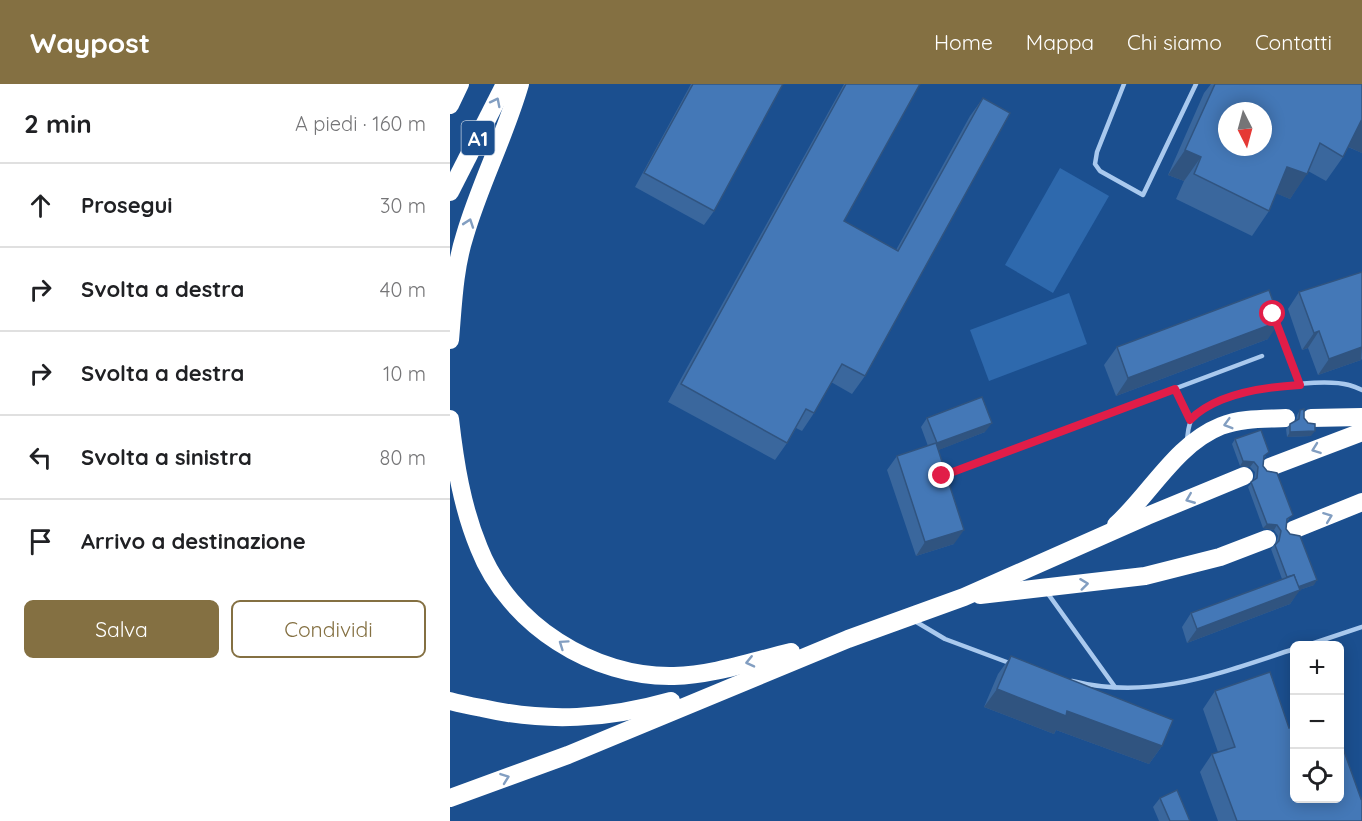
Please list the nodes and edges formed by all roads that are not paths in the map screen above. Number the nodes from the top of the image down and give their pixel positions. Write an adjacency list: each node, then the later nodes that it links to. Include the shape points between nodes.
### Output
1 (460, 84): 6 (highway, A1)
2 (505, 84): 7 (highway, A1, one-way to 2)
3 (520, 84): 9 (highway, one-way to 3, via 464,238)
4 (1124, 84): 5 (lane, via 1095,164 1100,171 1143,195)
5 (1196, 84)
6 (450, 105)
7 (450, 192)
8 (1273, 314): 11 (lane)
9 (450, 340)
10 (1262, 356): 12 (lane)
11 (1300, 385): 13 (lane, via 1348,384); 18 (lane, via 1254,390 1201,409)
12 (1175, 389): 18 (lane); 22 (lane)
13 (1362, 390)
14 (1362, 417): 16 (highway)
15 (1286, 418): 20 (highway, one-way to 20, via 1222,425)
16 (1311, 418)
17 (450, 419): 32 (highway, one-way to 17, via 702,674 675,676 619,670 569,649 509,597 479,550 463,502)
18 (1190, 420): 20 (lane)
19 (1362, 432): 21 (highway, one-way to 21)
20 (1186, 447): 26 (highway)
21 (1270, 466)
22 (942, 476)
23 (1244, 476): 26 (highway, one-way to 26)
24 (1362, 502): 25 (highway, one-way to 24)
25 (1293, 530)
26 (1105, 535): 29 (highway)
27 (1267, 539): 28 (highway, one-way to 27, via 1177,569)
28 (1044, 588): 29 (highway); 38 (lane)
29 (964, 597): 30 (highway)
30 (908, 617): 32 (highway); 35 (lane, via 945,639)
31 (1362, 627): 33 (lane)
32 (848, 639): 37 (highway)
33 (1318, 641)
34 (1290, 650): 38 (lane, via 1202,679 1138,689)
35 (1017, 666)
36 (1071, 681): 38 (lane)
37 (737, 683): 39 (highway, via 606,716 507,714); 40 (highway, one-way to 37, via 568,755)
38 (1115, 687)
39 (450, 701)
40 (450, 798)

